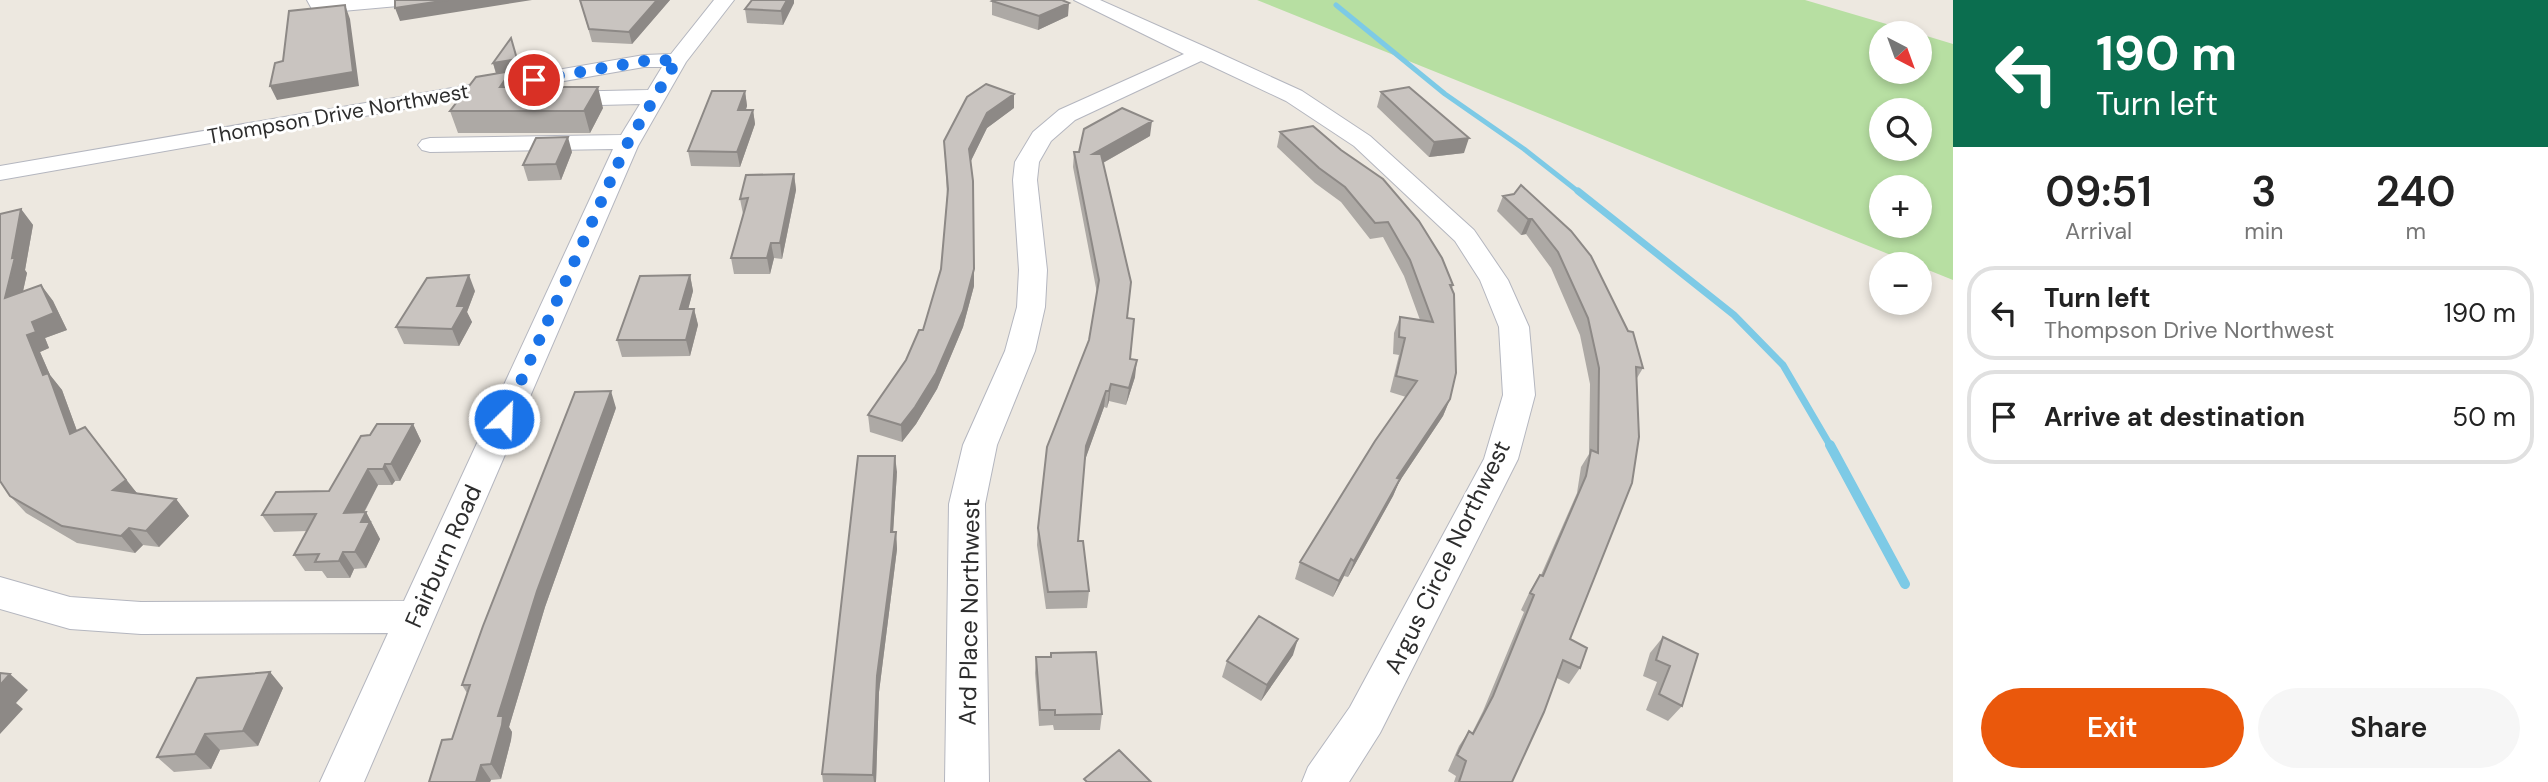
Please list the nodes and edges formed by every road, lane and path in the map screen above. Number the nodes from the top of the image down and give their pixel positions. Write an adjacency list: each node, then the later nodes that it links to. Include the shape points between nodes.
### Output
1 (317, 0): 5 (street, via 320,7 330,8)
2 (397, 0): 5 (street)
3 (724, 0): 7 (street, Fairburn Road)
4 (1084, 0): 6 (street, Argus Circle Northwest)
5 (356, 2)
6 (1203, 53): 16 (street, Ard Place Northwest, via 1068,115 1041,137 1027,162 1031,307 1020,351 980,445 967,504); 17 (street, Argus Circle Northwest, via 1329,117 1434,205 1465,236 1494,279 1514,327 1519,395 1501,459 1365,720)
7 (677, 60): 8 (street, Fairburn Road); 12 (street, Thompson Drive Northwest, via 630,64)
8 (653, 97): 9 (street); 10 (street, Fairburn Road)
9 (543, 99)
10 (628, 142): 11 (street); 14 (street, Fairburn Road)
11 (430, 145)
12 (0, 173)
13 (0, 593): 14 (street, via 70,613 141,618)
14 (416, 617): 15 (street, Fairburn Road)
15 (342, 782)
16 (968, 782)
17 (1324, 782)

